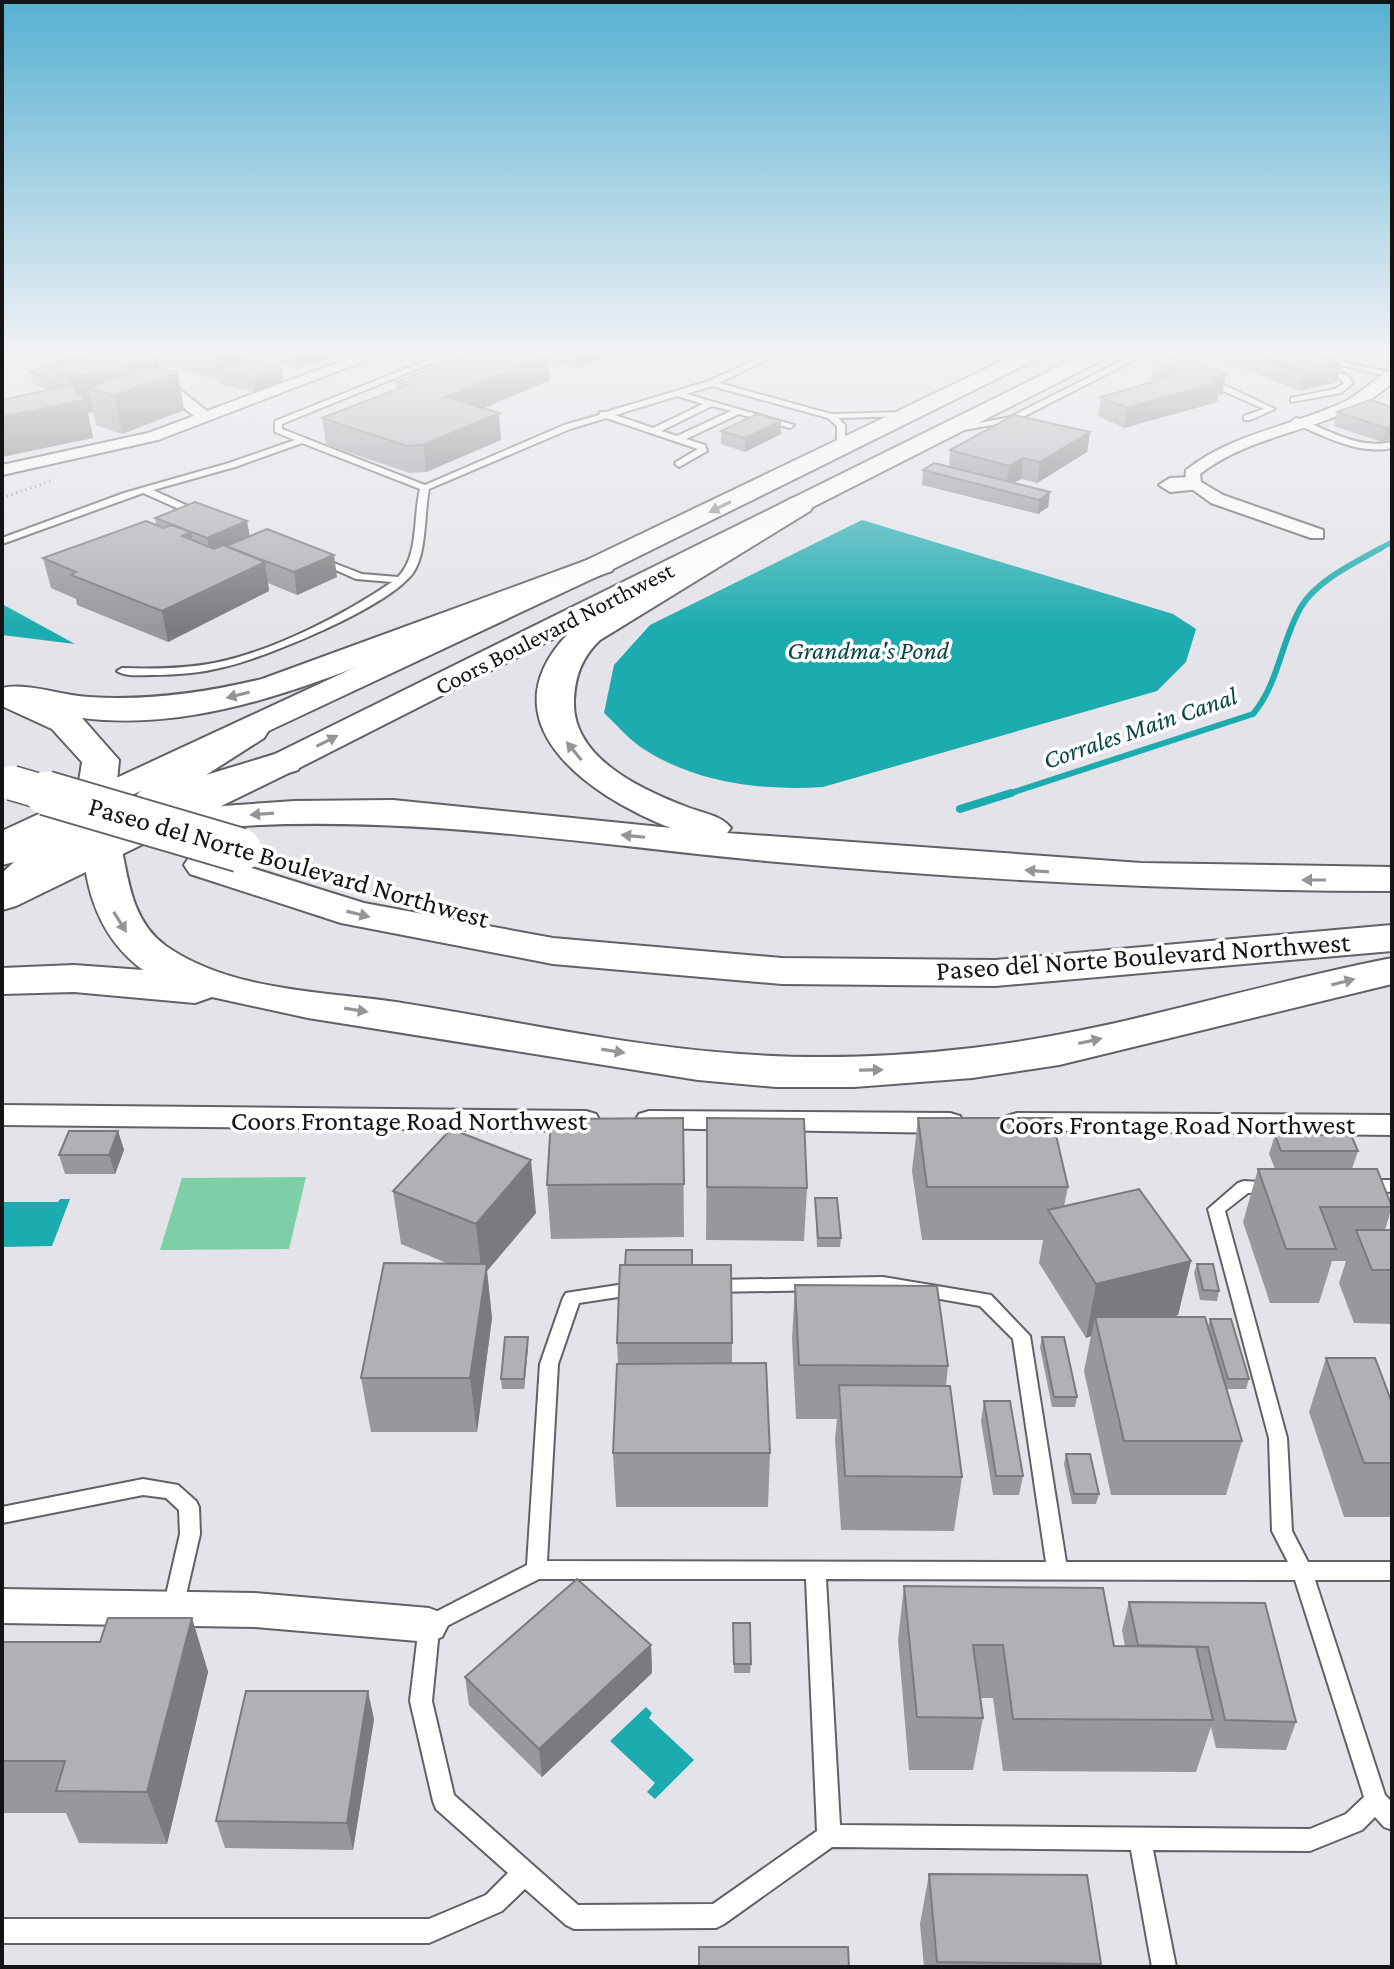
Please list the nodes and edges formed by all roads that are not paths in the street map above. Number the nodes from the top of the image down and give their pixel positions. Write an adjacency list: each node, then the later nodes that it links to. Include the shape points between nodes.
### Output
1 (112, 446): 14 (street)
2 (285, 446): 18 (lane)
3 (312, 446): 17 (lane)
4 (526, 446): 17 (lane)
5 (700, 446): 13 (lane, via 703,451)
6 (841, 446): 12 (lane)
7 (847, 446): 12 (main road, Coors Boulevard Northwest)
8 (918, 446): 19 (main road, Coors Boulevard Northwest)
9 (1235, 446): 15 (street, via 1196,469)
10 (1363, 446): 11 (lane)
11 (1389, 446)
12 (841, 449): 24 (main road, Coors Boulevard Northwest, one-way to 24)
13 (679, 464)
14 (2, 470)
15 (1193, 484): 16 (street); 21 (street, via 1217,499)
16 (1170, 485)
17 (425, 488): 25 (lane, via 412,563)
18 (144, 490): 20 (lane); 22 (lane)
19 (800, 505): 29 (main road, Coors Boulevard Northwest, one-way to 19); 31 (highway, one-way to 19, via 686,821 594,774 556,722 554,697 571,649 588,633)
20 (207, 517)
21 (1317, 534)
22 (2, 541)
23 (311, 557): 25 (lane, via 360,577)
24 (601, 564): 27 (highway, one-way to 27, via 273,687 210,702 152,709 87,708); 28 (main road, Coors Boulevard Northwest)
25 (401, 580): 26 (lane, via 381,596 241,660 186,671)
26 (122, 671)
27 (5, 696): 30 (highway, via 65,721 101,760)
28 (251, 730): 30 (main road, Coors Boulevard Northwest); 30 (highway, via 180,775)
29 (285, 762): 30 (highway)
30 (59, 821): 31 (highway, one-way to 30, via 393,812 312,810); 32 (highway, Paseo del Norte Boulevard Northwest); 34 (highway); 39 (highway, one-way to 39, via 130,938 165,965)
31 (794, 852): 33 (highway, one-way to 31, via 1115,876)
32 (222, 858): 35 (highway, Paseo del Norte Boulevard Northwest, via 337,880 507,923 752,946 914,949 1083,943); 36 (highway, Paseo del Norte Boulevard Northwest, one-way to 36, via 356,914 553,951 782,971 995,973)
33 (1392, 879)
34 (2, 896)
35 (1392, 912)
36 (1392, 938)
37 (1392, 971): 39 (highway, one-way to 37, via 699,1065 800,1072 910,1069 1013,1058)
38 (2, 981): 39 (highway, via 48,976 111,979)
39 (286, 1000)
40 (2, 1115): 41 (street, Coors Frontage Road Northwest)
41 (1392, 1125)
42 (1348, 1186): 43 (lane)
43 (1392, 1186)
44 (1288, 1187): 51 (lane, via 1244,1187 1216,1209 1278,1438 1282,1531)
45 (690, 1287): 50 (lane, via 883,1283 985,1300 1021,1336)
46 (659, 1288): 48 (lane, via 572,1298 549,1364)
47 (2, 1515): 54 (lane, via 143,1487 171,1491 189,1507 190,1534)
48 (537, 1570): 49 (lane); 55 (lane)
49 (816, 1570): 50 (lane); 58 (lane)
50 (1057, 1570): 51 (lane)
51 (1302, 1571): 52 (lane); 56 (lane)
52 (1392, 1571)
53 (2, 1606): 54 (street)
54 (173, 1608): 55 (street)
55 (429, 1625): 60 (lane, via 421,1701 444,1801)
56 (1376, 1801): 57 (lane); 59 (lane, via 1354,1822 1310,1840)
57 (1392, 1819)
58 (829, 1836): 59 (lane); 60 (lane, via 716,1916 574,1917)
59 (1140, 1839): 62 (lane)
60 (525, 1873): 61 (lane, via 494,1903 429,1931)
61 (2, 1931)
62 (1164, 1967)

